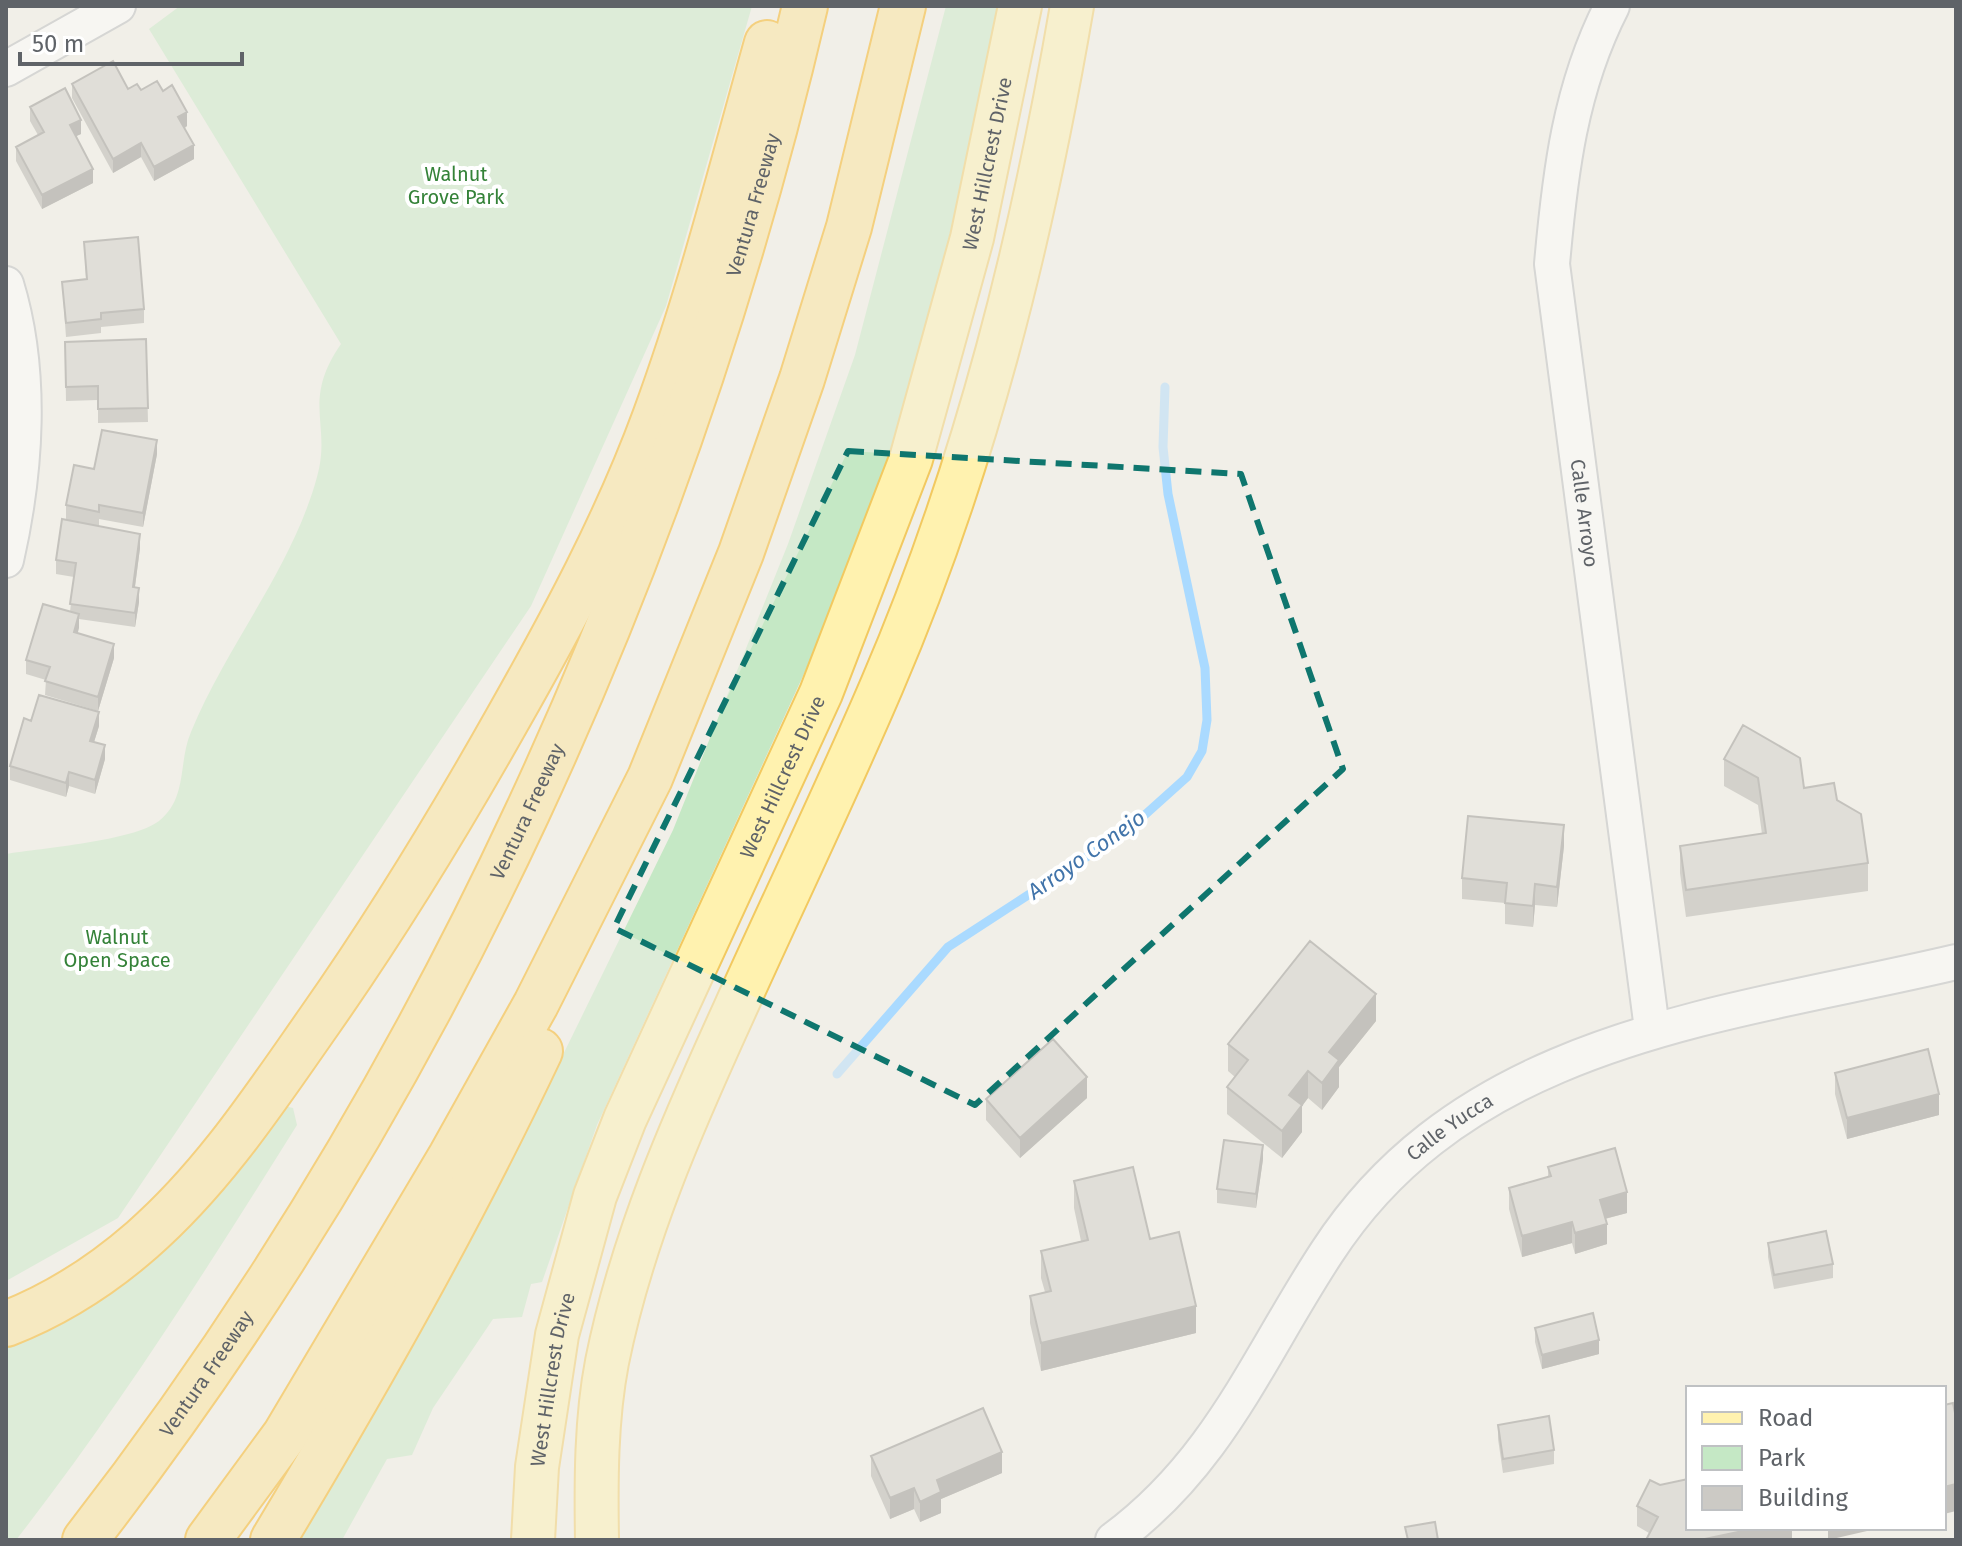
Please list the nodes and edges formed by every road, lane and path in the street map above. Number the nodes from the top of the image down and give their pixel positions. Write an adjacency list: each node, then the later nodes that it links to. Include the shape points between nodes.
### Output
1 (118, 6): 8 (street)
2 (778, 6): 14 (highway, via 655,418 602,542 550,644 445,829 363,958 211,1169 142,1240 52,1304)
3 (805, 6): 17 (highway, Ventura Freeway, via 771,151 680,439 618,603 531,804 376,1107 312,1215 211,1371)
4 (903, 6): 11 (highway, via 849,227 802,379 741,553)
5 (1020, 6): 15 (main road, West Hillcrest Drive, via 972,238 911,459 821,693 625,1119 595,1196)
6 (1072, 6): 16 (main road, via 1027,241 960,482 883,684 660,1179 607,1365)
7 (1612, 6): 13 (street, Calle Arroyo, via 1578,87 1561,163 1552,264)
8 (6, 69)
9 (6, 284): 10 (street, via 24,404 21,473)
10 (6, 560)
11 (650, 778): 18 (highway, via 536,1004 451,1156 285,1435); 19 (highway, via 566,997 489,1160 405,1318)
12 (1956, 962): 13 (street, Calle Yucca)
13 (1652, 1029): 22 (street, Calle Yucca, via 1508,1088 1444,1127 1398,1169 1328,1250 1214,1439)
14 (6, 1324)
15 (557, 1335): 16 (main road, via 577,1328 584,1332); 20 (main road, West Hillcrest Drive, via 537,1467)
16 (599, 1443): 21 (main road)
17 (85, 1540)
18 (208, 1540)
19 (273, 1540)
20 (533, 1540)
21 (597, 1540)
22 (1113, 1540)

